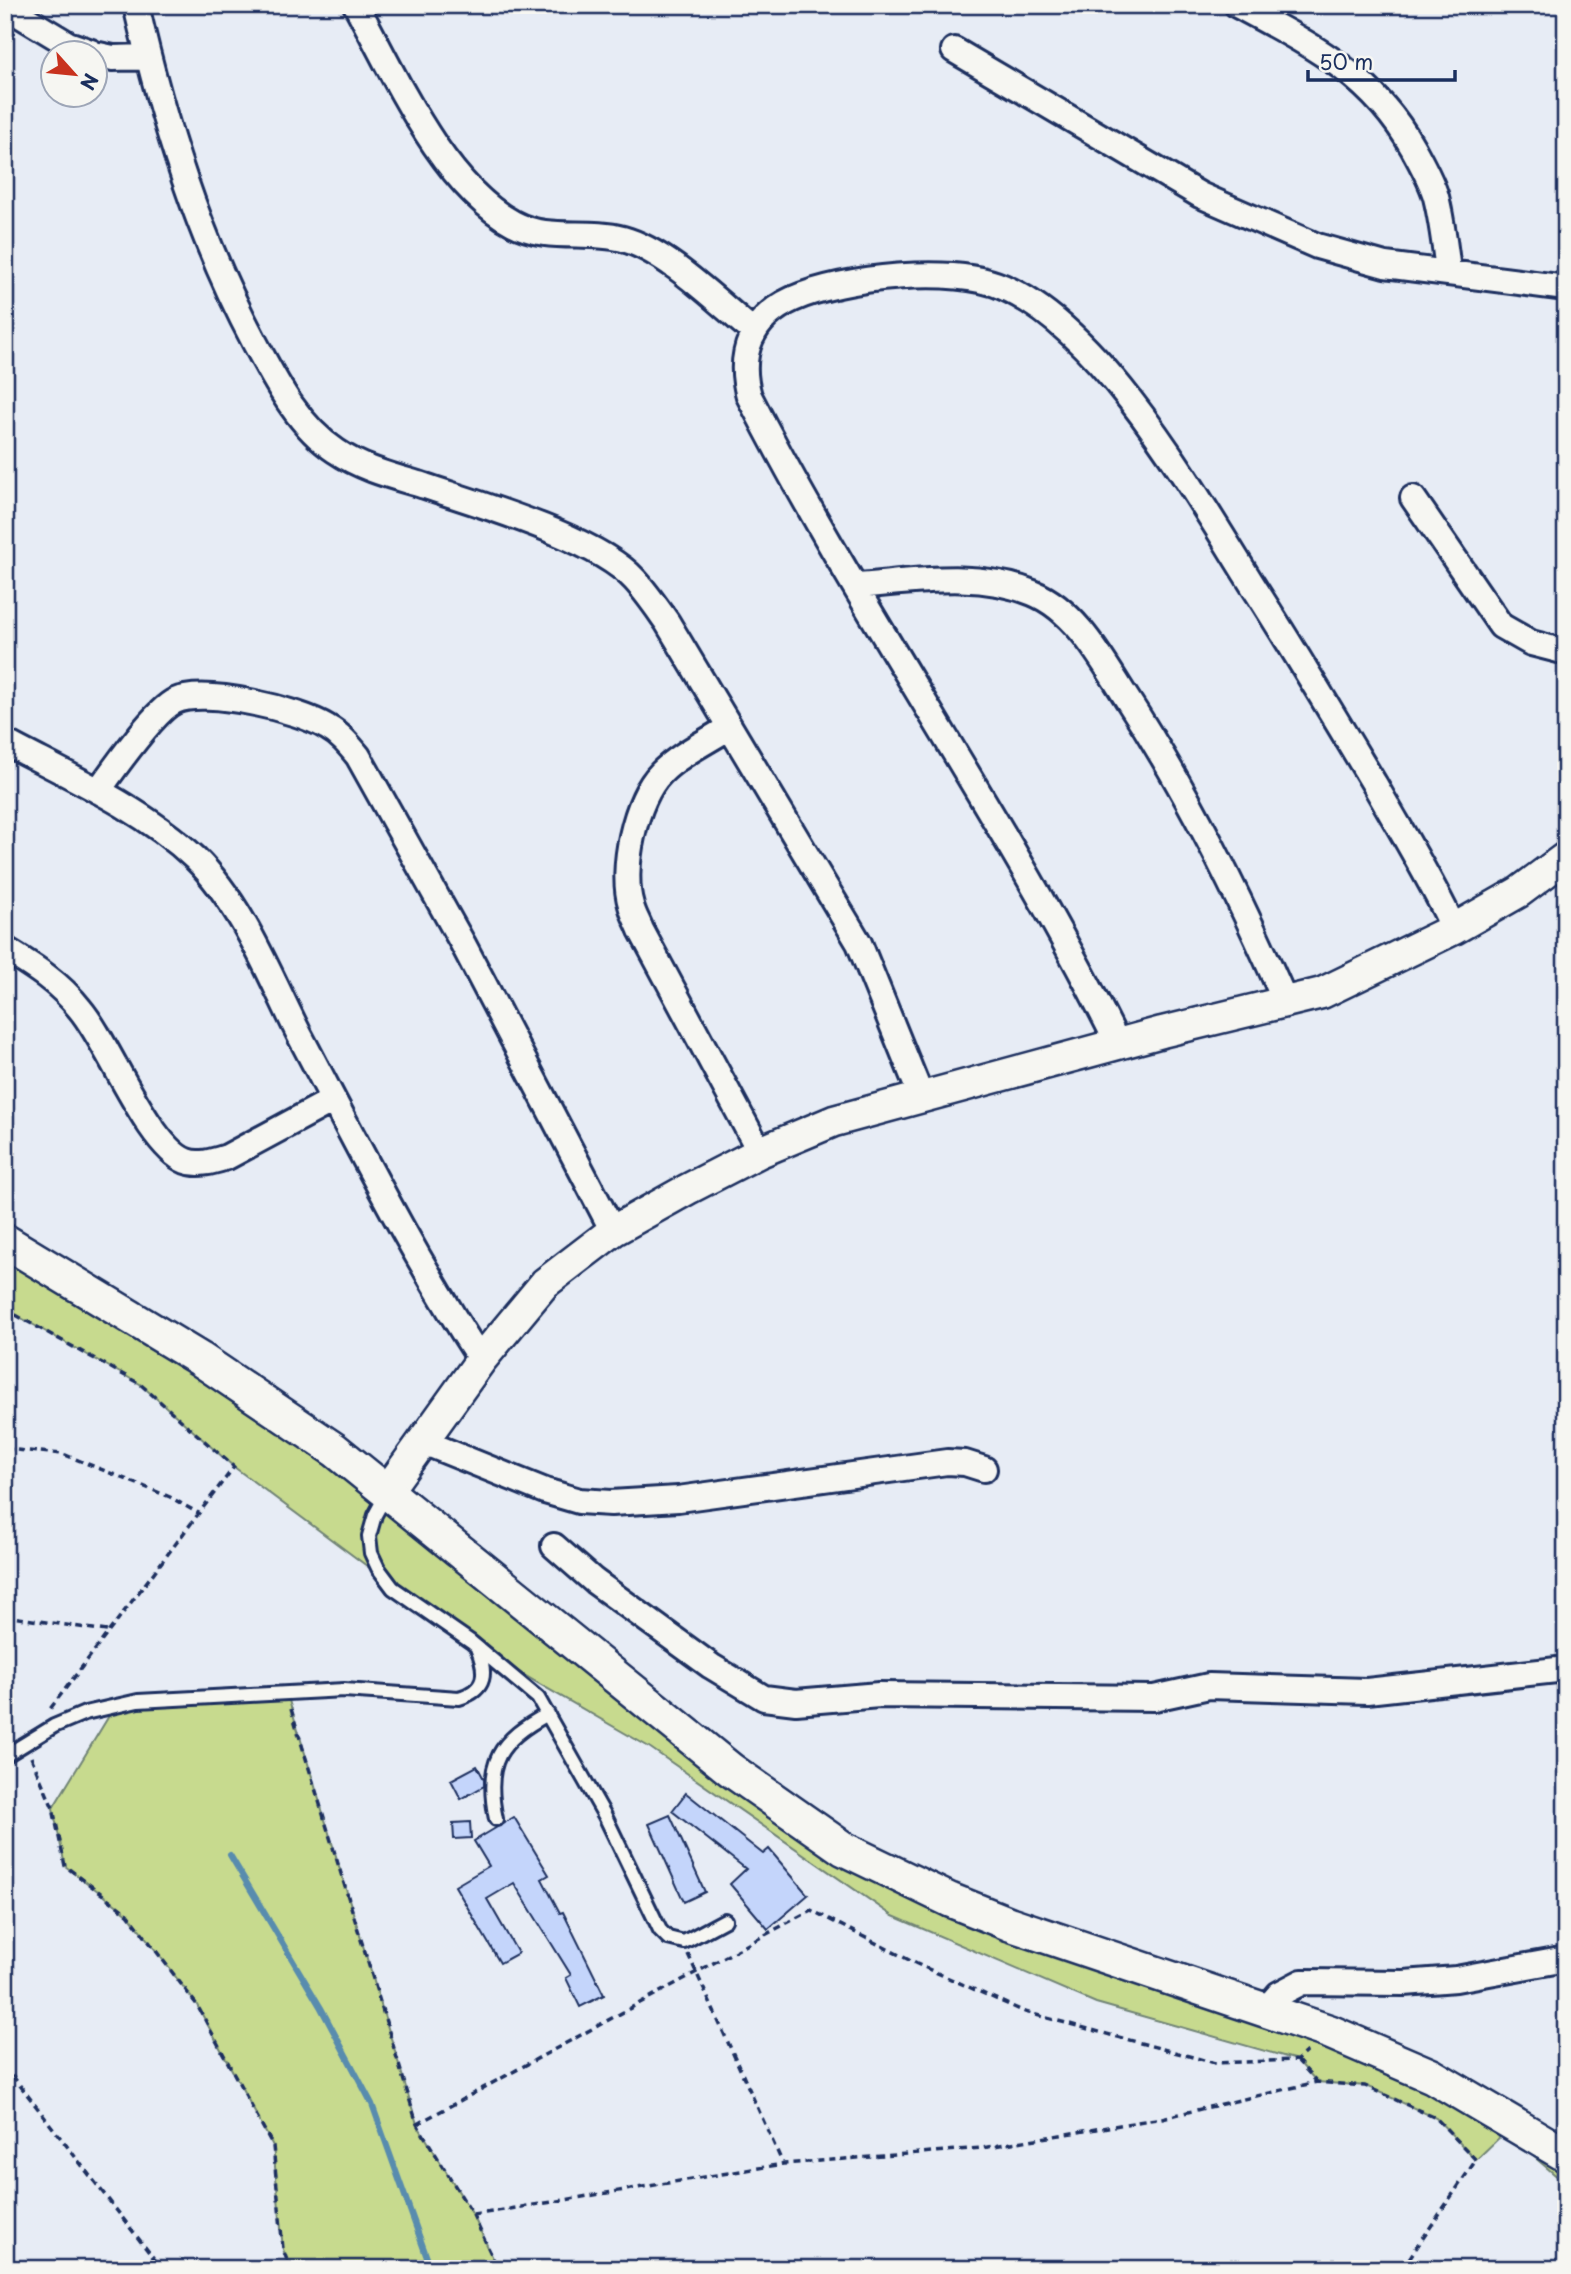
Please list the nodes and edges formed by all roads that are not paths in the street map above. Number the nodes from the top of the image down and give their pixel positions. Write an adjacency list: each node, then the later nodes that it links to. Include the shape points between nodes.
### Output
1 (136, 5): 8 (street)
2 (356, 5): 11 (street, via 414,114 470,189 497,214 528,231 615,237 641,246)
3 (1237, 5): 9 (street, via 1325,54 1386,106 1435,193)
4 (5, 6): 5 (street)
5 (58, 38)
6 (954, 50): 9 (street, via 1199,195 1249,219 1339,255)
7 (108, 57): 8 (street)
8 (148, 57): 15 (street, via 177,162 211,254 277,385 297,413 337,452 358,462 562,536 614,562 635,579 667,622)
9 (1448, 271): 10 (street)
10 (1566, 288)
11 (753, 331): 13 (street, via 745,356 749,396); 19 (street, via 786,302 827,287 949,275 1005,288 1057,323 1097,361 1161,442 1321,693)
12 (1413, 498): 14 (street, via 1501,626 1531,643)
13 (855, 586): 21 (street, via 943,579 1013,586 1051,603 1072,621 1110,672 1181,786); 22 (street, via 1075,956)
14 (1566, 652)
15 (728, 728): 23 (street, via 859,943); 25 (street, via 653,782 635,823 628,887 641,930)
16 (5, 742): 17 (street)
17 (99, 791): 24 (street, via 169,838 212,879 254,946); 26 (street, via 164,709 186,697 287,711 341,736 358,756 463,944)
18 (1566, 857): 19 (street, via 1519,892)
19 (1454, 929): 21 (street, via 1349,982)
20 (5, 949): 24 (street, via 63,990 81,1009 154,1130 169,1151 187,1162 228,1157)
21 (1286, 1003): 22 (street)
22 (1118, 1044): 23 (street)
23 (921, 1096): 25 (street, via 834,1121)
24 (333, 1100): 28 (street, via 405,1238)
25 (760, 1152): 26 (street)
26 (613, 1231): 28 (street, via 545,1283)
27 (5, 1241): 31 (main road, via 200,1359 335,1450)
28 (481, 1360): 29 (street)
29 (421, 1441): 30 (street, via 545,1491 579,1501 611,1503 678,1499 947,1462); 31 (street)
30 (984, 1469)
31 (387, 1491): 33 (lane, via 369,1536 378,1568 393,1588); 40 (main road, via 731,1770 844,1849 1010,1924)
32 (554, 1546): 34 (street, via 700,1658 764,1698 796,1702 879,1695 1154,1698 1209,1686 1367,1690)
33 (477, 1648): 35 (lane, via 526,1685); 36 (lane, via 484,1678 472,1694 459,1698 344,1690 138,1701 85,1713)
34 (1566, 1669)
35 (548, 1714): 37 (lane, via 508,1740 494,1764 490,1790); 38 (lane, via 605,1816 660,1930 668,1938 684,1942)
36 (5, 1756)
37 (496, 1819)
38 (725, 1920)
39 (1566, 1959): 40 (street, via 1456,1979 1302,1982 1279,1994)
40 (1267, 2008): 41 (main road, via 1432,2076)
41 (1566, 2155)

